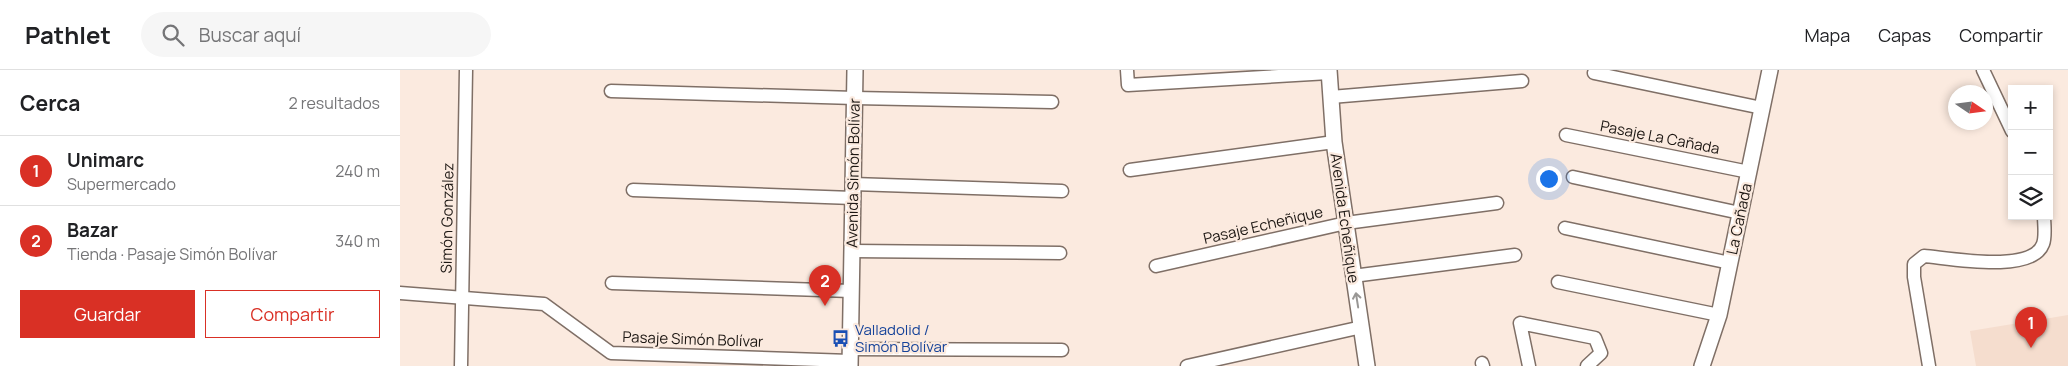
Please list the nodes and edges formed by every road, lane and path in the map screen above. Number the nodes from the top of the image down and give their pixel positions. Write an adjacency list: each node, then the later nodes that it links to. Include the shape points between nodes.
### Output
1 (466, 70): 38 (street, Simón González)
2 (855, 70): 11 (street, Avenida Simón Bolívar)
3 (1127, 70): 6 (street, via 1128,85)
4 (1770, 70): 13 (street, La Cañada)
5 (1983, 70): 14 (street)
6 (1329, 71): 10 (street, Avenida Echeñique)
7 (1594, 73): 13 (street)
8 (1522, 81): 10 (street)
9 (611, 91): 11 (street)
10 (1331, 97): 16 (street, Avenida Echeñique)
11 (854, 98): 12 (street); 21 (street, Avenida Simón Bolívar)
12 (1052, 102)
13 (1762, 108): 18 (street, La Cañada)
14 (2012, 130)
15 (1566, 135): 18 (street, Pasaje La Cañada)
16 (1334, 142): 17 (street); 26 (street, Avenida Echeñique)
17 (1130, 170)
18 (1748, 172): 24 (street, La Cañada)
19 (1573, 177): 24 (street)
20 (633, 190): 21 (street)
21 (853, 191): 22 (street); 28 (street, Avenida Simón Bolívar)
22 (1062, 191)
23 (1497, 203): 26 (street, Pasaje Echeñique)
24 (1740, 213): 31 (street, La Cañada)
25 (2044, 220): 49 (street, via 2044,243 2038,251 2025,258 1986,263 1924,256 1914,264)
26 (1346, 223): 32 (street, Pasaje Echeñique); 33 (street, Avenida Echeñique)
27 (1565, 228): 31 (street)
28 (852, 251): 29 (street); 36 (street, Avenida Simón Bolívar)
29 (1060, 253)
30 (1515, 255): 33 (street)
31 (1730, 263): 39 (street, La Cañada)
32 (1156, 266)
33 (1353, 276): 40 (street, Avenida Echeñique, one-way to 33)
34 (1558, 282): 39 (street)
35 (612, 283): 36 (street)
36 (851, 291): 42 (street, Avenida Simón Bolívar)
37 (400, 293): 38 (street, Pasaje Simón Bolívar)
38 (462, 298): 42 (street, Pasaje Simón Bolívar, via 544,304 611,353); 43 (street, Simón González)
39 (1719, 315): 48 (street, La Cañada)
40 (1362, 327): 44 (street); 45 (street, Avenida Echeñique)
41 (1062, 350): 42 (street, Pasaje Simón Bolívar)
42 (850, 359)
43 (461, 366)
44 (1187, 366)
45 (1367, 366)
46 (1529, 366): 47 (street, via 1520,323 1595,338 1601,353)
47 (1587, 366)
48 (1702, 366)
49 (1929, 366)

